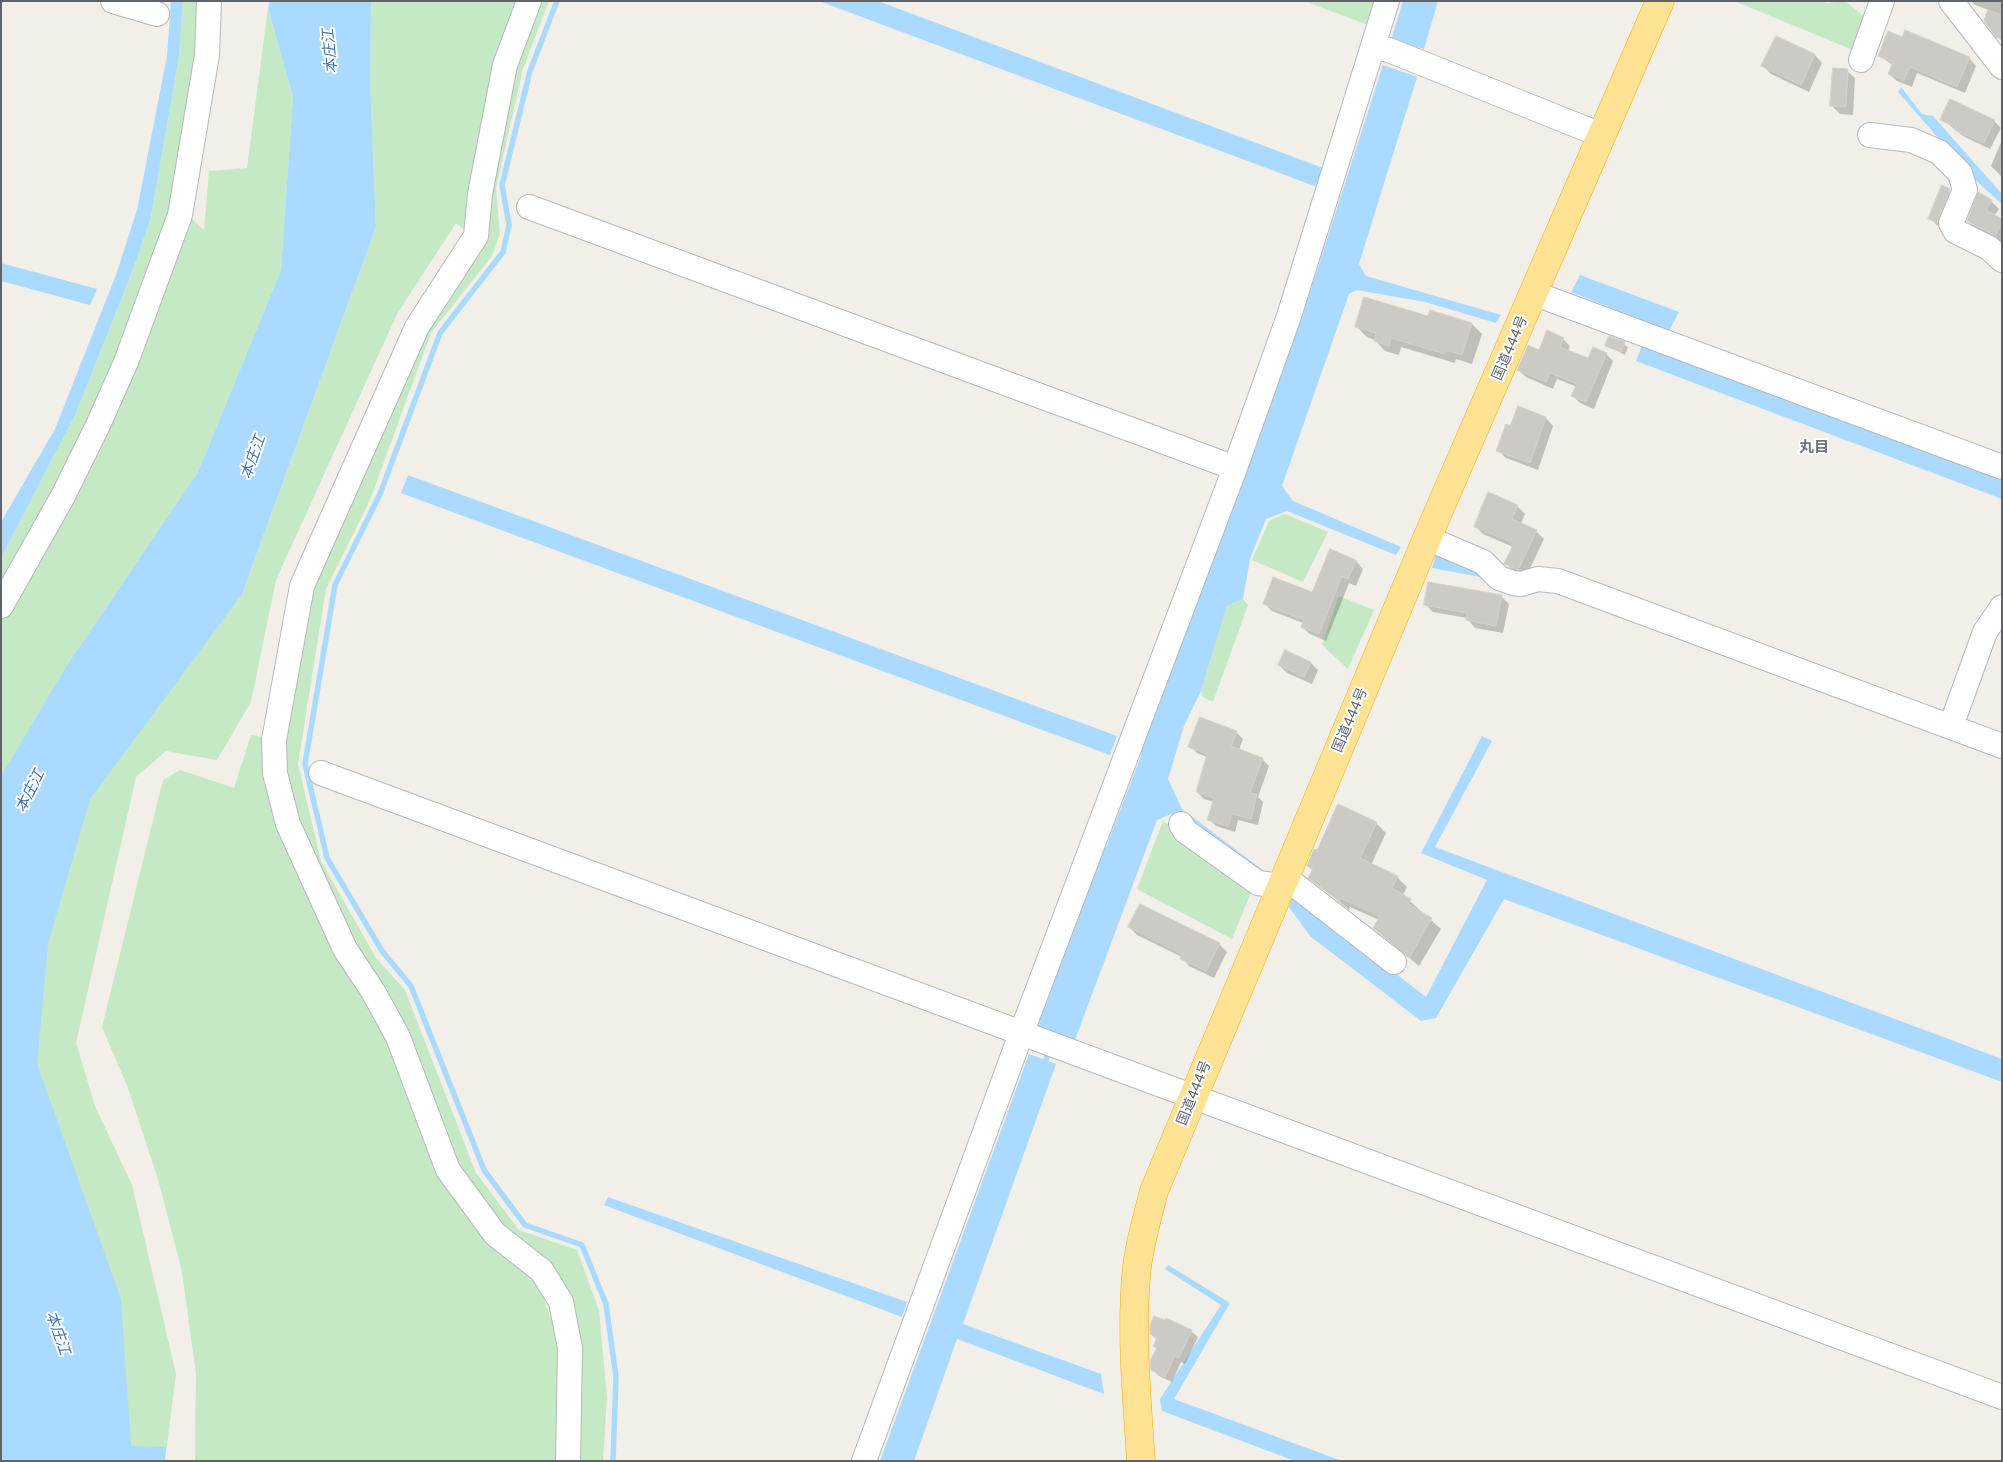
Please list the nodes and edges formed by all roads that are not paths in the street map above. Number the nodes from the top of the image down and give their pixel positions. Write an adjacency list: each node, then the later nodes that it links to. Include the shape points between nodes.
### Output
1 (114, 1): 8 (street)
2 (209, 1): 20 (street, via 207,55 180,215 126,362 98,425 64,496)
3 (529, 1): 31 (street, via 505,65 480,194 476,236 417,327 302,586 274,740 276,773 288,824 345,949 398,1037 448,1170 495,1234 542,1271 561,1302 570,1348)
4 (1387, 1): 9 (street)
5 (1660, 1): 12 (highway, 国道444号)
6 (1882, 1): 10 (street)
7 (1951, 1): 11 (street)
8 (157, 14)
9 (1373, 46): 12 (street); 18 (street, via 1289,316)
10 (1861, 60)
11 (2002, 68)
12 (1601, 135): 16 (highway, 国道444号)
13 (1870, 135): 15 (street, via 1910,140 1939,152 1960,173 1965,190 1951,223 1955,231 1989,248)
14 (529, 207): 18 (street)
15 (2002, 260)
16 (1533, 293): 17 (street); 19 (highway, 国道444号)
17 (2002, 467)
18 (1235, 468): 28 (street)
19 (1427, 538): 22 (street, via 1483,562 1499,578 1521,584 1538,579 1558,581); 26 (highway, 国道444号)
20 (1, 606)
21 (2002, 607): 22 (street, via 1985,632)
22 (1951, 726): 23 (street)
23 (2002, 746)
24 (322, 773): 28 (street)
25 (1181, 824): 26 (street, via 1185,831 1258,883)
26 (1280, 886): 27 (street, via 1295,885); 29 (highway, 国道444号)
27 (1394, 962)
28 (1021, 1034): 29 (street); 32 (street)
29 (1193, 1095): 30 (street); 33 (highway, 国道444号, via 1154,1191 1136,1276 1134,1326)
30 (2002, 1397)
31 (568, 1461)
32 (864, 1461)
33 (1141, 1461)

